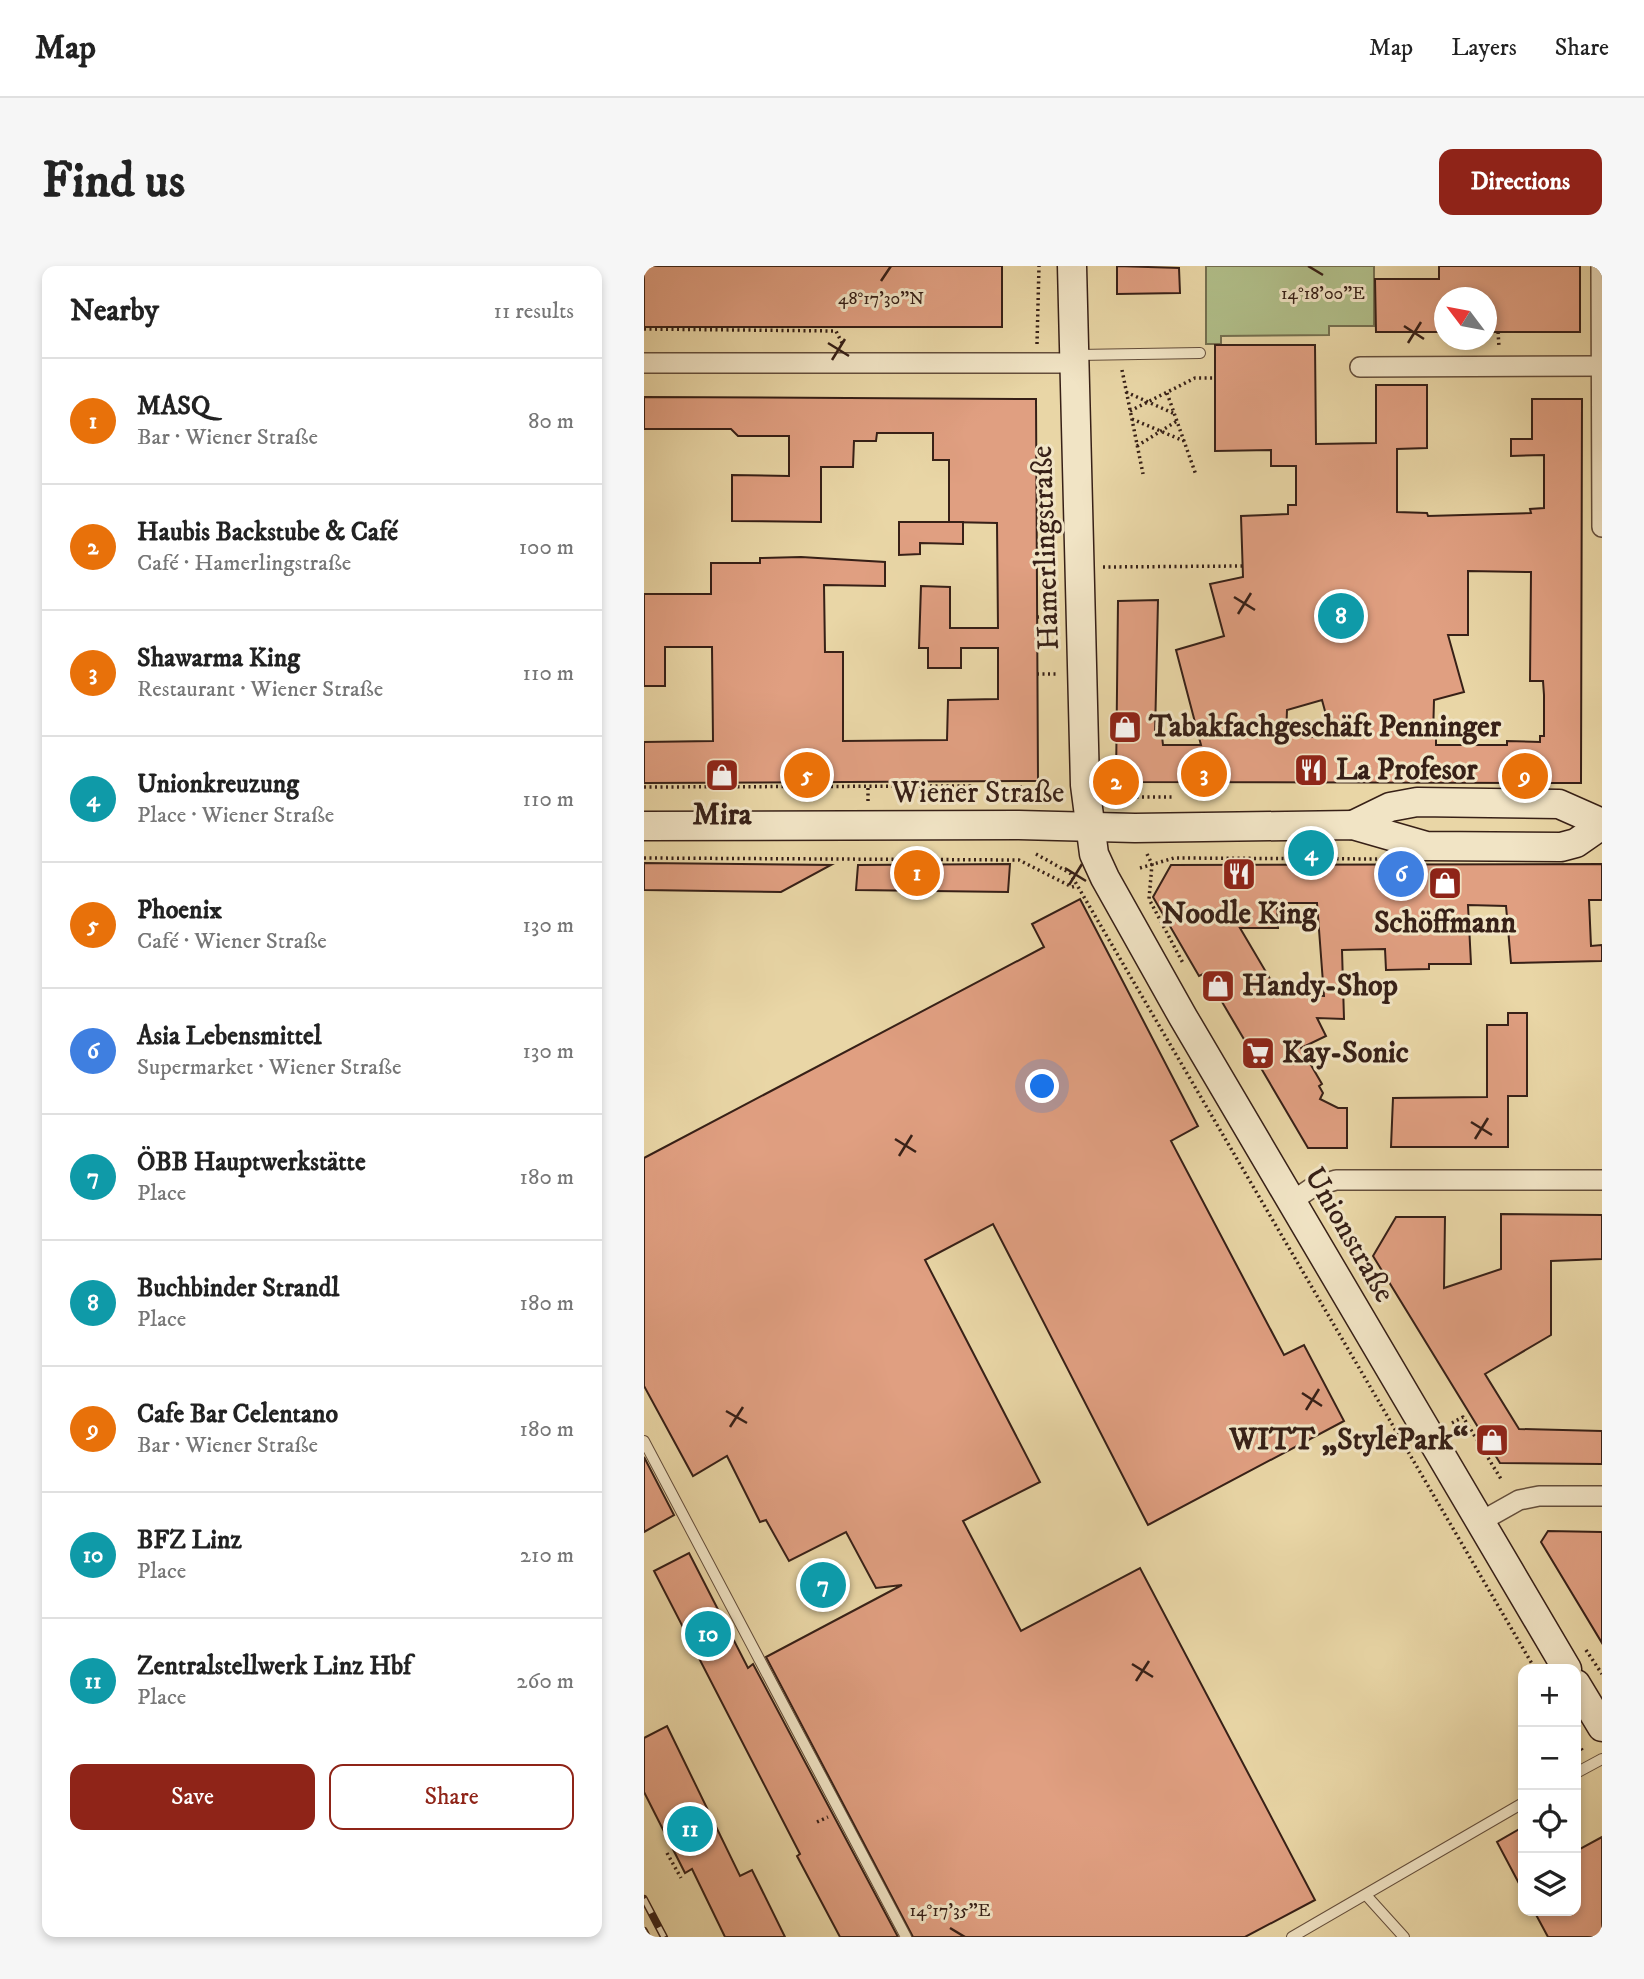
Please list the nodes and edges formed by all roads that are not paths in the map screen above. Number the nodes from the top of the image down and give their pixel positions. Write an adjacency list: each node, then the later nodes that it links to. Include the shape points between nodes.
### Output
1 (1072, 266): 4 (main road, Hamerlingstraße)
2 (1601, 266): 6 (street)
3 (1200, 353): 4 (lane)
4 (1072, 359): 5 (street); 12 (main road, Hamerlingstraße)
5 (644, 363)
6 (1602, 366): 7 (street); 8 (street)
7 (1360, 367)
8 (1602, 527)
9 (1602, 824): 10 (main road, Wiener Straße, via 1559,804 1417,802 1390,807); 10 (main road, Wiener Straße, via 1576,843 1561,847 1426,846)
10 (1353, 825): 12 (main road, Wiener Straße)
11 (644, 826): 12 (main road, Wiener Straße)
12 (1089, 827): 14 (main road, Unionstraße, via 1105,878)
13 (1602, 1180): 14 (street, via 1336,1180 1313,1187)
14 (1291, 1202): 17 (main road, Unionstraße)
15 (644, 1441): 25 (lane)
16 (1602, 1496): 17 (street, via 1520,1500)
17 (1478, 1523): 18 (main road, Unionstraße)
18 (1564, 1664)
19 (1581, 1692): 20 (main road)
20 (1602, 1727)
21 (1602, 1759): 22 (lane)
22 (1581, 1770)
23 (1518, 1806): 24 (lane)
24 (1366, 1895): 26 (lane); 27 (lane)
25 (905, 1937)
26 (1292, 1937)
27 (1404, 1937)

